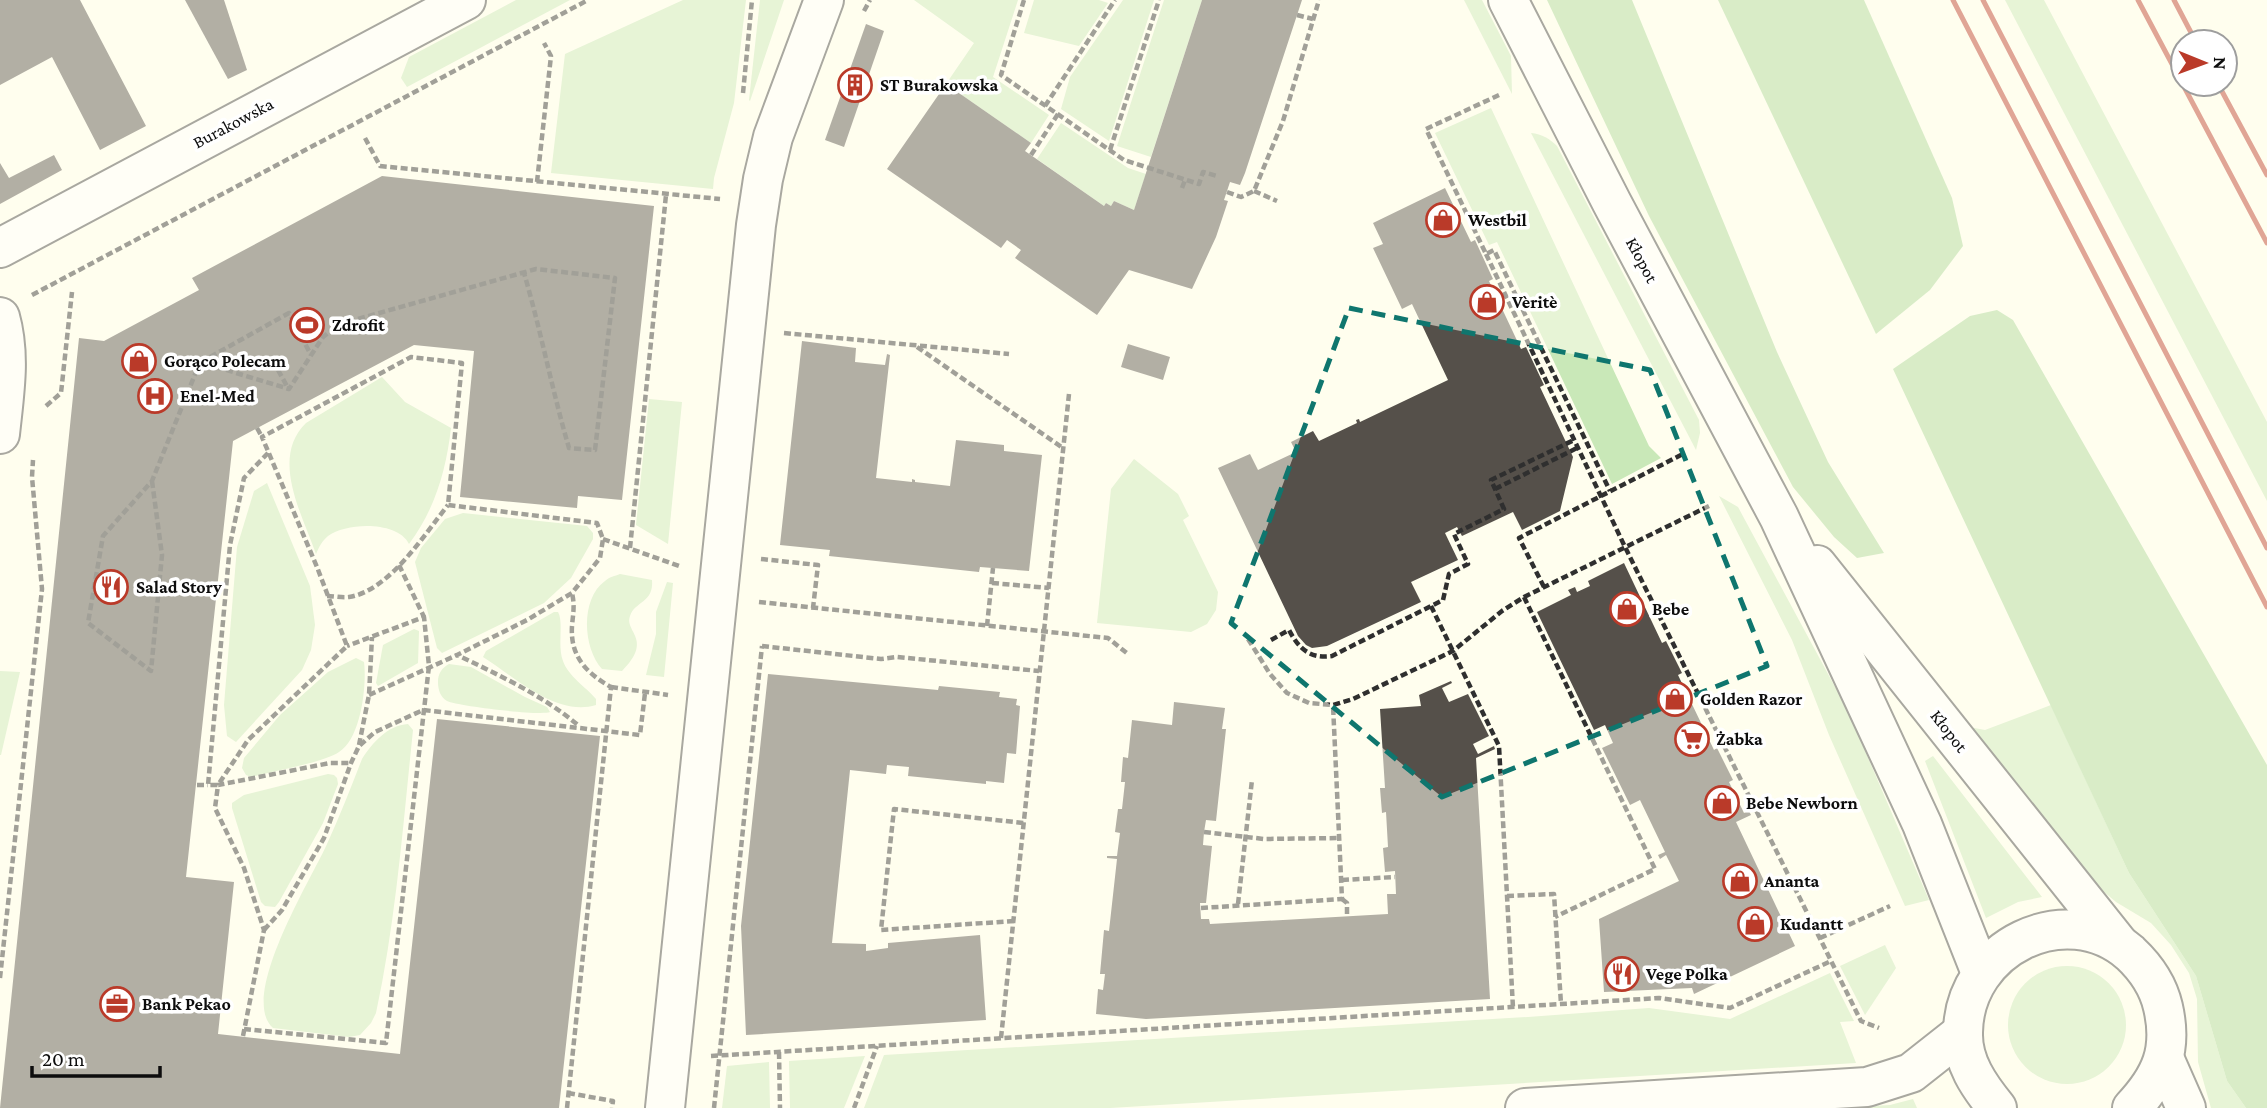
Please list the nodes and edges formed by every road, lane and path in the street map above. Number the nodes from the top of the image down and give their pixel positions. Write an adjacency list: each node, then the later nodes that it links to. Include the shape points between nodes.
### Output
1 (467, 0): 27 (street, Burakowska)
2 (588, 0): 31 (path)
3 (824, 0): 136 (street, via 774,137 756,225)
4 (1024, 0): 13 (path, via 1001,75)
5 (1115, 0): 13 (path)
6 (1159, 0): 16 (path)
7 (1319, 0): 10 (path)
8 (1508, 0): 56 (street, Kłopot)
9 (1297, 15): 10 (path)
10 (1313, 19): 22 (path, via 1283,121)
11 (544, 43): 20 (path, via 551,56)
12 (1499, 95): 28 (path, via 1426,129)
13 (1045, 106): 14 (path)
14 (1058, 114): 16 (path); 17 (path)
15 (365, 138): 20 (path, via 380,166)
16 (1110, 150): 19 (path, via 1124,160)
17 (1031, 155)
18 (1217, 176): 19 (path, via 1203,172 1199,184)
19 (1185, 180): 21 (path)
20 (537, 182): 24 (path)
21 (1182, 188)
22 (1254, 191): 23 (path, via 1241,197); 26 (path)
23 (1227, 192)
24 (666, 194): 25 (path); 59 (path)
25 (731, 200)
26 (1277, 201)
27 (0, 248)
28 (1486, 254): 44 (path); 52 (path, via 1494,250)
29 (524, 273): 29 (path, via 536,269 615,278 595,450 569,448); 35 (path, via 340,324 323,337)
30 (72, 292): 40 (path, via 61,393)
31 (15, 307): 42 (street, via 4,340 6,378)
32 (771, 332): 33 (path)
33 (915, 345): 34 (path); 45 (path)
34 (1009, 354)
35 (311, 355): 36 (path, via 289,313); 38 (path)
36 (200, 362): 38 (path); 50 (path)
37 (278, 370): 38 (path)
38 (289, 389)
39 (1069, 394): 45 (path)
40 (38, 414)
41 (257, 428): 43 (path)
42 (0, 434)
43 (262, 436): 47 (path); 54 (path, via 411,357 461,362)
44 (1574, 440): 46 (path); 51 (path, via 1490,480)
45 (1063, 448): 66 (path)
46 (1577, 448): 51 (path); 53 (path)
47 (268, 453): 68 (path); 98 (path, via 244,478 230,545)
48 (1683, 454): 52 (path)
49 (33, 458): 120 (path, via 42,589)
50 (152, 481): 50 (path, via 162,555 151,671 88,623 103,536)
51 (1495, 489): 71 (path, via 1504,509 1454,534 1468,564 1449,573 1443,600)
52 (1610, 491): 53 (path)
53 (1600, 496): 58 (path); 65 (path, via 1519,538)
54 (448, 505): 57 (path, via 597,523); 61 (path)
55 (1709, 506): 58 (path)
56 (1779, 517): 117 (street, Kłopot); 119 (street, Kłopot, via 1922,824)
57 (603, 539): 59 (path); 67 (path, via 600,558)
58 (1625, 547): 65 (path); 116 (path)
59 (630, 548): 63 (path)
60 (748, 557): 72 (path, via 818,565)
61 (399, 565): 68 (path, via 376,587 349,597); 73 (path)
62 (993, 568): 64 (path)
63 (694, 571)
64 (992, 583): 66 (path); 74 (path)
65 (1544, 587): 69 (path)
66 (1049, 588): 75 (path)
67 (572, 593): 84 (path); 87 (path, via 572,646 586,670)
68 (327, 596): 79 (path)
69 (1524, 597): 82 (path); 113 (path, via 1656,869)
70 (755, 602): 72 (path)
71 (1431, 606): 78 (path, via 1332,656 1305,652 1289,630); 82 (path)
72 (813, 608): 74 (path)
73 (424, 617): 76 (path); 85 (path)
74 (987, 626): 75 (path)
75 (1044, 632): 83 (path, via 1108,638); 86 (path)
76 (372, 637): 79 (path); 89 (path)
77 (1248, 639): 91 (path, via 1287,693 1309,704)
78 (1271, 640)
79 (346, 646): 99 (path, via 248,740)
80 (753, 646): 81 (path)
81 (762, 646): 86 (path); 130 (path)
82 (1453, 651): 91 (path); 107 (path, via 1499,746)
83 (1128, 654)
84 (457, 655): 85 (path); 93 (path, via 565,713)
85 (429, 666): 89 (path); 92 (path)
86 (1040, 671): 101 (path)
87 (611, 687): 88 (path); 94 (path)
88 (645, 693): 90 (path); 94 (path, via 640,735)
89 (369, 695): 95 (path)
90 (681, 696)
91 (1333, 705): 104 (path)
92 (423, 710): 93 (path); 95 (path, via 375,732); 124 (path, via 386,1043)
93 (579, 726): 94 (path)
94 (606, 731): 133 (path)
95 (359, 746): 96 (path)
96 (351, 763): 99 (path); 115 (path, via 324,838 282,910)
97 (1252, 780): 103 (path)
98 (208, 785): 99 (path); 100 (path)
99 (218, 785): 115 (path, via 215,808 244,868)
100 (197, 786)
101 (1024, 822): 114 (path); 114 (path, via 894,809 881,930)
102 (1204, 832): 103 (path)
103 (1245, 836): 104 (path); 109 (path)
104 (1339, 838): 106 (path)
105 (1395, 877): 106 (path)
106 (1342, 880): 108 (path)
107 (1507, 896): 113 (path, via 1553,894); 122 (path)
108 (1342, 899): 109 (path); 112 (path, via 1347,903)
109 (1238, 904): 111 (path)
110 (1890, 906): 116 (path)
111 (1201, 908)
112 (1347, 916)
113 (1555, 917): 121 (path)
114 (1014, 921): 127 (path)
115 (264, 930): 124 (path)
116 (1820, 937): 118 (path)
117 (2119, 944): 119 (street, via 2087,931 2053,930 2020,940); 132 (street, via 2143,965 2160,993 2167,1025)
118 (1831, 961): 121 (path, via 1730,1008 1659,998); 123 (path, via 1861,1021)
119 (1981, 973): 125 (street, via 1967,1006)
120 (0, 978)
121 (1561, 1004): 122 (path)
122 (1513, 1008): 127 (path)
123 (1879, 1028)
124 (244, 1029): 126 (path)
125 (1963, 1032): 140 (street, via 1911,1073 1867,1087); 141 (street, via 1967,1060 1979,1087)
126 (243, 1036)
127 (1001, 1038): 128 (path)
128 (877, 1046): 129 (path); 139 (path)
129 (779, 1052): 130 (path); 138 (path)
130 (720, 1055): 131 (path); 137 (path)
131 (708, 1056)
132 (2164, 1058): 142 (street, via 2150,1089); 143 (street)
133 (568, 1093): 134 (path); 135 (path, via 612,1101)
134 (567, 1108)
135 (612, 1108)
136 (665, 1108)
137 (714, 1108)
138 (780, 1108)
139 (853, 1108)
140 (1525, 1108)
141 (1997, 1108)
142 (2132, 1108)
143 (2186, 1108)

